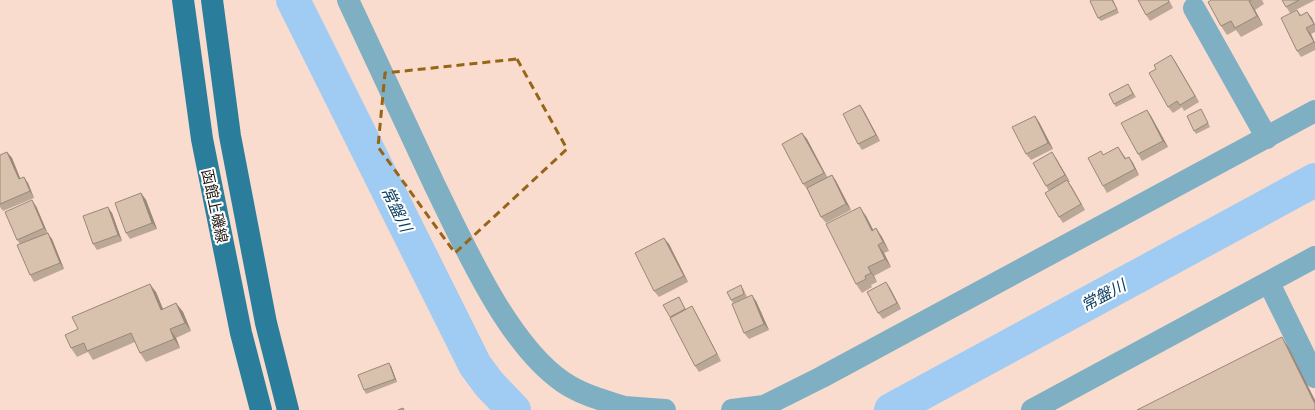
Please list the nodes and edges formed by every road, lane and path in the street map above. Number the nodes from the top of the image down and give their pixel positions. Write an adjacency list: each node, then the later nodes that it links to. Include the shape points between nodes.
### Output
1 (183, 0): 11 (main road, 函館上磯線, via 202,140 241,333)
2 (212, 0): 12 (main road, 函館上磯線, via 230,136 266,323)
3 (348, 0): 10 (street, via 466,250 506,318 531,353 562,382 590,397)
4 (1194, 8): 6 (street)
5 (1315, 111): 6 (street)
6 (1267, 138): 14 (street, via 822,377 764,406)
7 (1315, 257): 8 (street)
8 (1269, 283): 9 (street); 15 (street)
9 (1315, 377)
10 (624, 408): 13 (street)
11 (261, 410)
12 (288, 410)
13 (665, 410)
14 (732, 410)
15 (1032, 410)

